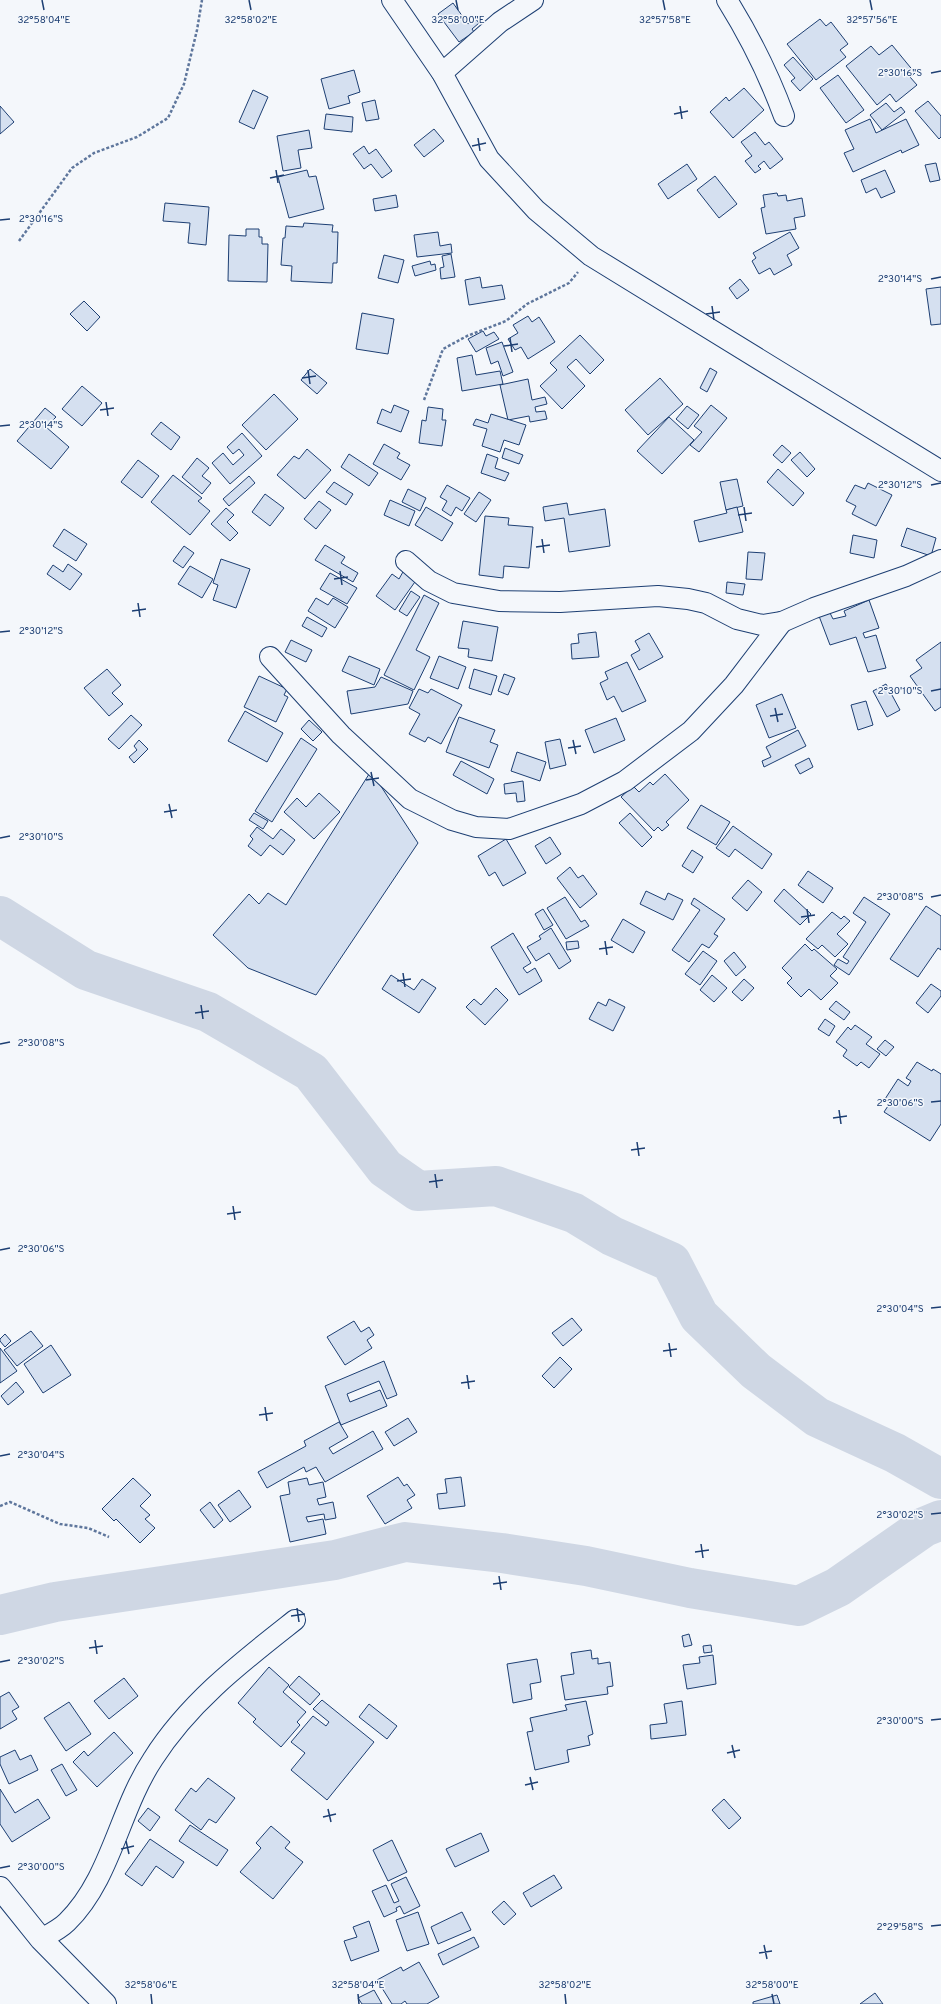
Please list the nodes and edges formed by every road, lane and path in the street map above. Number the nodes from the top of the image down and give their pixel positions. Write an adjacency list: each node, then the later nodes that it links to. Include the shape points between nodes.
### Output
1 (202, 0): 7 (path, via 184,84 168,118 137,137 94,153 72,168)
2 (392, 0): 5 (street)
3 (533, 0): 5 (street, via 500,22)
4 (727, 0): 6 (street, via 772,83)
5 (442, 73): 8 (street, via 489,159 536,210)
6 (784, 116)
7 (19, 241)
8 (591, 256): 9 (path, via 569,283 527,304 506,321 467,336 443,349); 10 (street)
9 (424, 400)
10 (941, 471)
11 (941, 560): 13 (street, via 906,576)
12 (406, 561): 13 (street, via 430,581 454,593 499,601 560,602 658,596 688,598 706,603 737,619 762,625)
13 (782, 622): 14 (street, via 734,685 691,731 625,781 581,804 509,829 476,827 452,820 410,799 341,735)
14 (270, 657)
15 (0, 1506): 16 (path, via 10,1502 60,1524 88,1528)
16 (109, 1537)
17 (295, 1620): 19 (street, via 226,1674 177,1726 152,1760 88,1896 66,1923)
18 (0, 1888): 19 (street)
19 (42, 1939): 20 (street)
20 (106, 2004)

